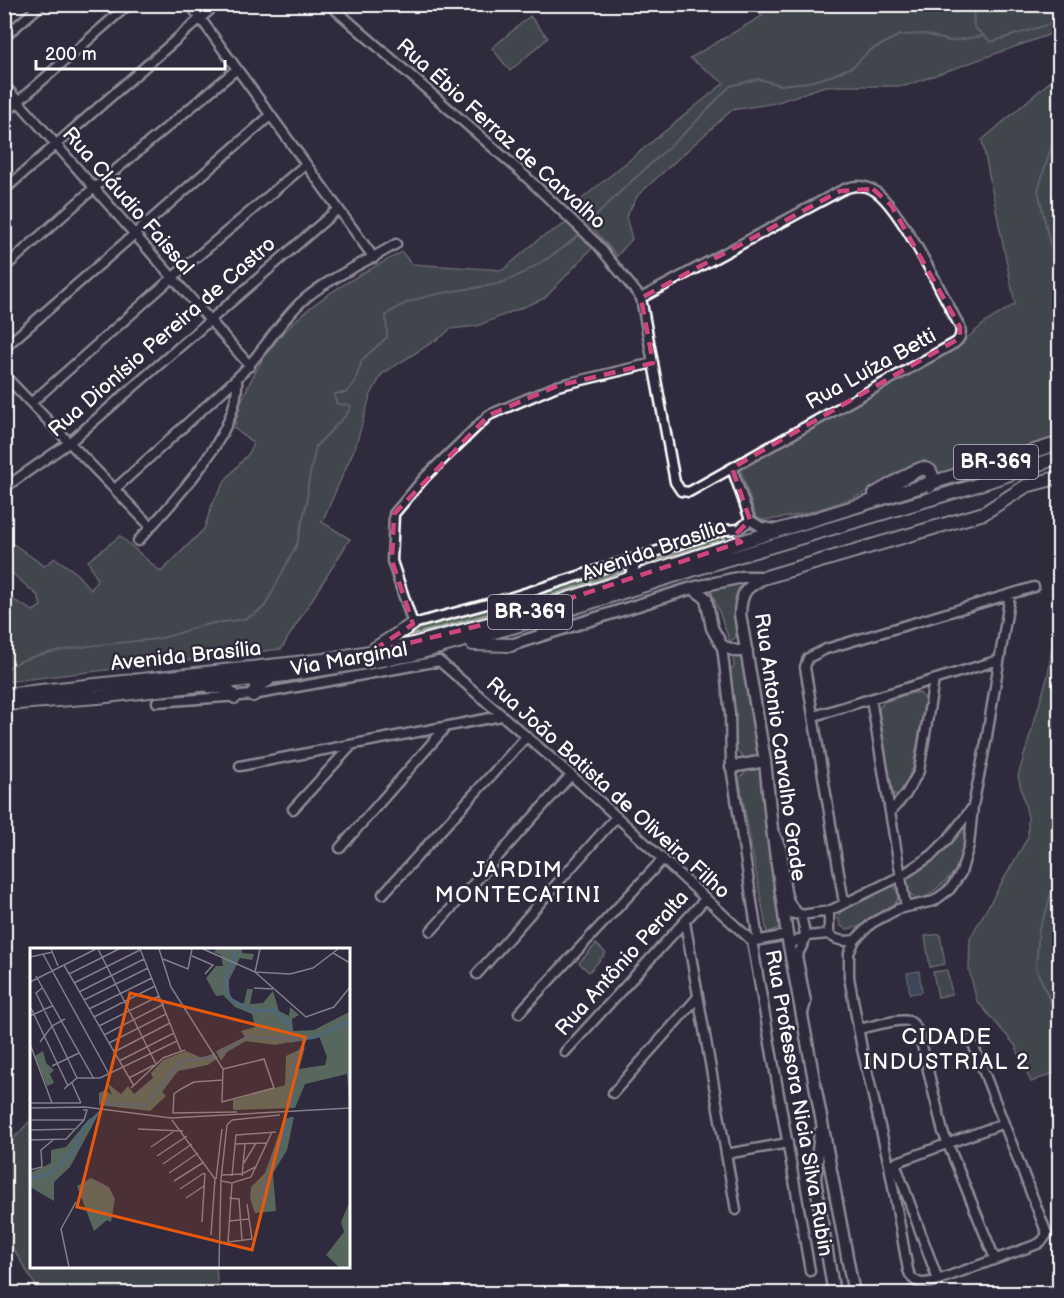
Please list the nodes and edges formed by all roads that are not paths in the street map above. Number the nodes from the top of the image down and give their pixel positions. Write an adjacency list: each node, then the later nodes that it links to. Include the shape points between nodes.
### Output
1 (42, 4): 7 (street)
2 (129, 4): 10 (street)
3 (190, 4): 6 (street)
4 (329, 4): 23 (street, Rua Ébio Ferraz de Carvalho, via 521,172 597,244)
5 (211, 9): 6 (street)
6 (201, 18): 8 (street); 13 (street)
7 (4, 38)
8 (237, 69): 12 (street); 15 (street)
9 (4, 85): 10 (street, Rua Cláudio Faissal)
10 (19, 102): 11 (street); 13 (street, Rua Cláudio Faissal)
11 (4, 114)
12 (271, 115): 14 (street); 18 (street)
13 (56, 145): 15 (street, Rua Cláudio Faissal); 16 (street)
14 (305, 165): 17 (street); 22 (street)
15 (94, 189): 18 (street, Rua Cláudio Faissal); 21 (street)
16 (4, 190)
17 (338, 208): 20 (street); 24 (street, Rua Dionísio Pereira de Castro)
18 (134, 234): 22 (street, Rua Cláudio Faissal); 25 (street)
19 (396, 244): 20 (street)
20 (374, 258): 27 (street, via 301,302)
21 (4, 268)
22 (172, 278): 24 (street, Rua Cláudio Faissal); 30 (street)
23 (641, 298): 26 (street); 34 (street, Rua Luíza Betti, via 840,191 861,186 873,189 891,205 960,327 961,336 955,343)
24 (210, 322): 27 (street, Rua Cláudio Faissal); 31 (street, Rua Dionísio Pereira de Castro)
25 (4, 348)
26 (653, 363): 34 (street, Rua Luíza Betti, via 677,487 689,492); 52 (street, via 557,386 489,415 425,477 394,514 392,561)
27 (250, 366): 29 (street)
28 (4, 375): 30 (street)
29 (237, 378): 38 (street); 41 (street, via 234,408 216,444)
30 (31, 403): 31 (street)
31 (70, 442): 37 (street, Rua Dionísio Pereira de Castro); 38 (street)
32 (1059, 443): 36 (highway, BR-369)
33 (1059, 457): 39 (highway, Avenida Brasília / BR-369)
34 (732, 468): 40 (street)
35 (1059, 477): 47 (highway, via 1026,486 984,513)
36 (932, 482): 39 (highway, via 923,493); 43 (highway, Avenida Brasília / BR-369, via 930,471 918,469 871,496)
37 (4, 488)
38 (115, 489): 41 (street)
39 (894, 511): 53 (highway, Avenida Brasília / BR-369)
40 (750, 519): 42 (street, via 739,529); 43 (street, via 760,527)
41 (151, 527): 44 (street)
42 (724, 530): 45 (street); 46 (street)
43 (780, 530): 45 (highway, Avenida Brasília / BR-369)
44 (138, 541)
45 (741, 542): 48 (highway, Avenida Brasília / BR-369)
46 (640, 557): 48 (street); 52 (street)
47 (766, 577): 50 (main road, via 742,577); 56 (main road, Rua Antonio Carvalho Grade, via 752,584 740,599)
48 (627, 580): 57 (highway, Avenida Brasília / BR-369, via 510,618)
49 (1034, 587): 51 (street)
50 (692, 588): 54 (main road); 55 (main road, Rua Antonio Carvalho Grade, via 706,598 712,628)
51 (1010, 595): 58 (street); 70 (street, via 811,655 805,667)
52 (413, 624): 57 (highway)
53 (451, 645): 54 (highway); 60 (highway, Avenida Brasília / BR-369, via 411,656)
54 (511, 645)
55 (722, 646): 56 (main road); 76 (street, Rua Professora Nicia Silva Rubin)
56 (747, 651): 74 (main road, Rua Antonio Carvalho Grade)
57 (369, 653): 63 (highway, Avenida Brasília / BR-369)
58 (999, 660): 61 (street); 78 (street)
59 (439, 662): 64 (street, Via Marginal); 69 (street, Rua João Batista de Oliveira Filho)
60 (286, 675): 62 (highway, Avenida Brasília / BR-369); 64 (highway, via 262,682)
61 (934, 680): 66 (street); 80 (street, via 919,771)
62 (185, 686): 65 (highway, via 223,687); 68 (highway, Avenida Brasília / BR-369)
63 (4, 695)
64 (253, 695): 65 (street, Via Marginal)
65 (235, 697): 67 (street, Via Marginal)
66 (871, 699): 70 (street); 80 (street)
67 (157, 702)
68 (4, 704)
69 (501, 716): 71 (street); 72 (street, Rua João Batista de Oliveira Filho)
70 (814, 716): 90 (street)
71 (446, 727): 73 (street); 85 (street)
72 (526, 737): 77 (street, Rua João Batista de Oliveira Filho); 88 (street)
73 (352, 745): 75 (street); 79 (street)
74 (765, 762): 76 (main road); 83 (main road, Rua Antonio Carvalho Grade)
75 (240, 766)
76 (731, 767): 101 (street, Rua Professora Nicia Silva Rubin)
77 (571, 775): 81 (street, Rua João Batista de Oliveira Filho); 96 (street)
78 (973, 806): 82 (street); 84 (street)
79 (293, 809)
80 (891, 811): 87 (street)
81 (616, 817): 86 (street, Rua João Batista de Oliveira Filho); 102 (street)
82 (957, 827): 84 (street); 87 (street, via 932,855)
83 (772, 830): 93 (main road, Rua Antonio Carvalho Grade); 94 (street, via 782,849 788,900)
84 (970, 834): 91 (street, via 964,866 950,889 934,901)
85 (340, 848)
86 (663, 859): 89 (street, Rua João Batista de Oliveira Filho); 104 (street)
87 (901, 876): 90 (street); 91 (street)
88 (383, 894)
89 (705, 898): 95 (street, Rua Antônio Peralta); 101 (street, Rua João Batista de Oliveira Filho)
90 (844, 903): 92 (street)
91 (906, 907): 100 (street, via 878,919)
92 (830, 911): 94 (street); 97 (street)
93 (784, 912): 94 (street); 99 (main road, Rua Antonio Carvalho Grade)
94 (801, 915): 98 (street)
95 (685, 922): 103 (street); 108 (street, Rua Antônio Peralta)
96 (431, 931)
97 (829, 934): 98 (street); 100 (street, via 843,941)
98 (806, 936): 99 (street); 105 (street, via 797,956 806,1002)
99 (788, 940): 101 (street); 105 (main road, Rua Antonio Carvalho Grade)
100 (855, 940): 106 (street, via 848,969)
101 (755, 941): 112 (street, Rua Professora Nicia Silva Rubin)
102 (477, 974)
103 (698, 998): 109 (street); 114 (street)
104 (519, 1013)
105 (802, 1017): 110 (main road, Rua Antonio Carvalho Grade)
106 (858, 1029): 113 (street, via 900,1021 910,1021 915,1026); 115 (street)
107 (971, 1039): 111 (street)
108 (565, 1052)
109 (613, 1093)
110 (822, 1119): 120 (main road, via 815,1179); 121 (main road, Rua Antonio Carvalho Grade)
111 (1004, 1124): 113 (street); 117 (street, via 1047,1234 1038,1244)
112 (788, 1143): 114 (street); 118 (street, Rua Professora Nicia Silva Rubin)
113 (948, 1144): 115 (street); 117 (street)
114 (726, 1154): 116 (street)
115 (892, 1164): 119 (street); 119 (street, via 911,1279 922,1284)
116 (736, 1210)
117 (995, 1259): 119 (street)
118 (810, 1271)
119 (938, 1280)
120 (834, 1293)
121 (854, 1293)

